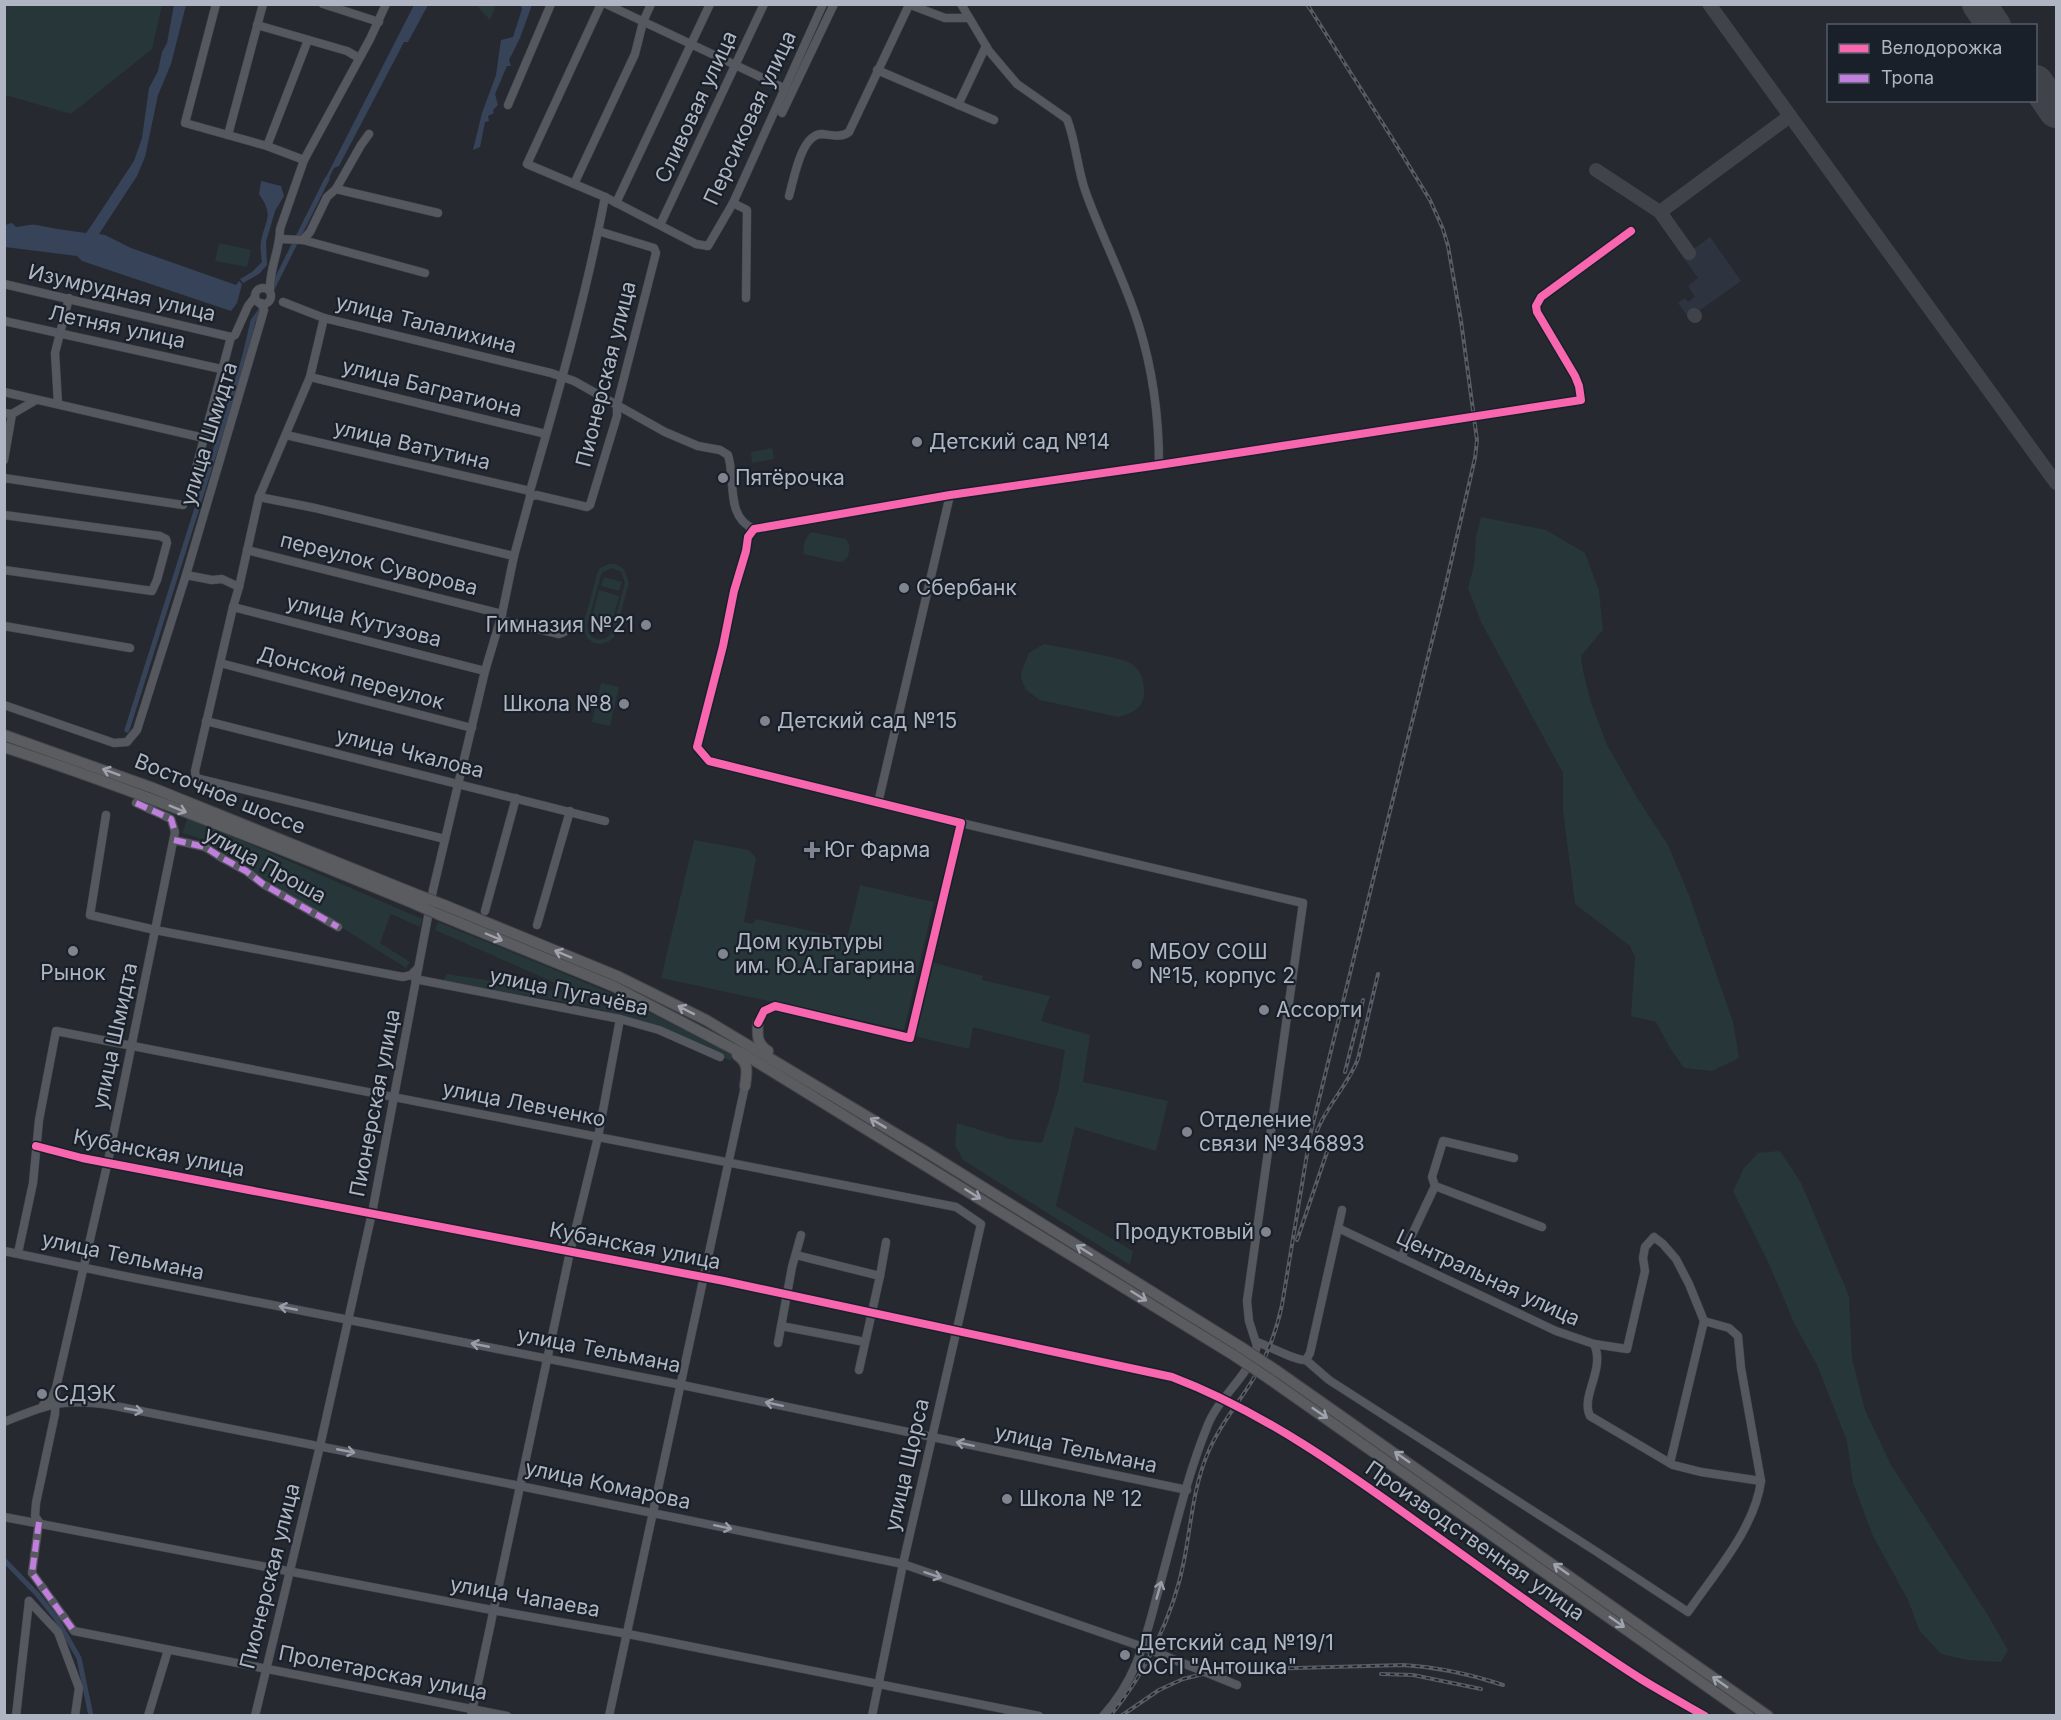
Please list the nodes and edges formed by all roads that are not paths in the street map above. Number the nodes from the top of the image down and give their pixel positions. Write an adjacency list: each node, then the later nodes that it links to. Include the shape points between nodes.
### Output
1 (216, 4): 31 (street, via 185,123)
2 (263, 4): 18 (street)
3 (323, 4): 16 (street)
4 (386, 4): 16 (street)
5 (551, 4): 26 (street)
6 (601, 4): 34 (street, via 527,164)
7 (606, 4): 17 (street)
8 (651, 4): 17 (street)
9 (710, 4): 20 (street)
10 (764, 4): 23 (street, Сливовая улица)
11 (823, 4): 25 (street, Персиковая улица)
12 (834, 4): 28 (street)
13 (961, 4): 15 (street)
14 (908, 5): 15 (street, via 945,18); 24 (street)
15 (969, 18): 21 (street)
16 (379, 22): 22 (street)
17 (643, 22): 20 (street); 34 (street, via 635,54)
18 (257, 25): 19 (street); 31 (street)
19 (308, 40): 22 (street); 32 (street)
20 (693, 45): 23 (street); 38 (street)
21 (986, 46): 27 (street); 67 (street, via 1017,84 1067,119 1085,189 1134,312 1148,359)
22 (359, 58): 33 (street)
23 (735, 65): 25 (street); 41 (street, Сливовая улица)
24 (877, 70): 27 (street); 36 (street, via 849,132 816,134 803,149)
25 (784, 88): 39 (street, Персиковая улица)
26 (508, 105)
27 (958, 105): 29 (street)
28 (782, 113)
29 (994, 120)
30 (369, 134): 35 (street)
31 (228, 135): 32 (street)
32 (267, 146): 33 (street)
33 (304, 160): 44 (street, via 279,229)
34 (574, 184): 37 (street)
35 (336, 189): 40 (street); 45 (street, via 327,197)
36 (789, 196)
37 (604, 197): 38 (street); 42 (street, Пионерская улица)
38 (616, 203): 41 (street)
39 (733, 203): 41 (street, Персиковая улица, via 708,246); 50 (street, via 747,210)
40 (438, 213)
41 (660, 225)
42 (598, 231): 57 (street, Пионерская улица); 61 (street, Пионерская улица, via 654,248 656,253)
43 (1631, 231): 67 (street, via 1541,297 1536,306 1575,376 1581,400)
44 (280, 239): 45 (street); 48 (street)
45 (303, 240): 46 (street)
46 (425, 273)
47 (4, 284): 49 (street, Изумрудная улица)
48 (265, 296): 51 (street, улица Талалихина); 54 (street, via 248,306); 79 (street, улица Шмидта)
49 (69, 298): 53 (street); 54 (street, Изумрудная улица)
50 (746, 298)
51 (324, 318): 56 (street); 57 (street, улица Талалихина)
52 (4, 321): 53 (street, Летняя улица)
53 (60, 333): 55 (street, Летняя улица); 60 (street, via 55,353)
54 (231, 337): 55 (street)
55 (221, 369): 65 (street)
56 (310, 376): 63 (street, улица Багратиона); 64 (street)
57 (562, 376): 61 (street, улица Талалихина); 63 (street, Пионерская улица)
58 (4, 392): 59 (street)
59 (36, 400): 60 (street); 62 (street)
60 (58, 404): 65 (street)
61 (617, 405): 70 (street, Пионерская улица, via 590,505); 75 (street, улица Талалихина, via 664,432 728,455 738,516 744,525)
62 (8, 414): 66 (street)
63 (546, 434): 70 (street, Пионерская улица)
64 (285, 435): 70 (street, улица Ватутина); 72 (street)
65 (204, 438): 68 (street)
66 (4, 460)
67 (1159, 465): 71 (street)
68 (196, 468)
69 (4, 478): 73 (street)
70 (530, 494): 77 (street, Пионерская улица)
71 (950, 495): 75 (street); 96 (street)
72 (259, 497): 76 (street); 77 (street)
73 (183, 505)
74 (4, 514): 78 (street, via 166,539 152,591)
75 (754, 529): 96 (street, via 748,537 697,747 709,761)
76 (247, 550): 80 (street); 82 (street, переулок Суворова)
77 (514, 556): 82 (street, Пионерская улица)
78 (4, 570)
79 (186, 575): 80 (street, via 222,579); 88 (street, улица Шмидта, via 137,730 128,742 114,742)
80 (239, 587): 81 (street)
81 (233, 607): 86 (street); 87 (street, улица Кутузова)
82 (501, 617): 84 (street, переулок Суворова, via 559,634); 87 (street, Пионерская улица)
83 (4, 626): 85 (street)
84 (564, 632)
85 (130, 648)
86 (220, 663): 89 (street); 90 (street, Донской переулок)
87 (485, 671): 90 (street, Пионерская улица)
88 (4, 705)
89 (206, 721): 93 (street, улица Чкалова); 102 (street, via 195,771 198,779)
90 (472, 728): 93 (street, Пионерская улица)
91 (4, 735): 103 (highway, Восточное шоссе, one-way to 91, via 153,788)
92 (4, 747): 103 (highway, Восточное шоссе, one-way to 103, via 83,772)
93 (459, 783): 94 (street, улица Чкалова); 102 (street, Пионерская улица)
94 (516, 798): 97 (street, улица Чкалова); 104 (street)
95 (136, 803): 101 (street, via 171,819)
96 (878, 803): 100 (street)
97 (570, 811): 99 (street, улица Чкалова); 105 (street)
98 (106, 815): 107 (street, улица Пугачёва, via 90,915)
99 (605, 821)
100 (961, 823): 114 (street, via 910,1038 775,1006 764,1011); 151 (street, via 1303,903 1247,1301)
101 (175, 836): 106 (street, улица Проша, via 205,847); 107 (street, улица Шмидта)
102 (445, 839): 108 (street, Пионерская улица)
103 (417, 899): 111 (highway, bridge)
104 (485, 910)
105 (537, 925)
106 (338, 927)
107 (155, 930): 109 (street, улица Пугачёва); 116 (street, улица Шмидта)
108 (418, 967): 109 (street); 110 (street, Пионерская улица)
109 (405, 977): 110 (street, улица Пугачёва)
110 (417, 979): 112 (street, улица Пугачёва); 121 (street, Пионерская улица)
111 (615, 981): 113 (highway, one-way to 111); 115 (highway)
112 (620, 1019): 117 (street, улица Пугачёва, via 659,1030); 123 (street)
113 (706, 1020): 114 (highway, via 745,1036 752,1034); 118 (highway)
114 (758, 1023): 118 (highway, via 760,1045)
115 (710, 1036): 119 (highway, via 746,1063); 120 (highway)
116 (131, 1047): 121 (street, улица Левченко); 124 (street, улица Левченко, via 56,1031); 126 (street, улица Шмидта)
117 (720, 1057)
118 (792, 1071): 122 (highway)
119 (745, 1086): 120 (highway, via 760,1072); 127 (street)
120 (796, 1086): 122 (highway)
121 (394, 1097): 123 (street, улица Левченко); 130 (street, Пионерская улица)
122 (854, 1114): 157 (highway, bridge)
123 (598, 1137): 127 (street, улица Левченко); 137 (street)
124 (36, 1146): 126 (street, Кубанская улица); 138 (street, via 33,1183)
125 (1514, 1158): 128 (street, via 1443,1142 1432,1177)
126 (108, 1161): 130 (street, Кубанская улица); 141 (street, улица Шмидта)
127 (728, 1161): 131 (street, улица Левченко, via 956,1207); 143 (street)
128 (1435, 1186): 132 (street); 140 (street)
129 (1342, 1210): 133 (street)
130 (372, 1213): 137 (street, Кубанская улица); 146 (street, Пионерская улица)
131 (981, 1224): 149 (street, улица Щорса)
132 (1542, 1227)
133 (1338, 1228): 140 (street, Центральная улица); 155 (street)
134 (801, 1235): 139 (street)
135 (886, 1242): 142 (street)
136 (4, 1251): 138 (street, улица Тельмана)
137 (570, 1252): 143 (street, Кубанская улица); 154 (street)
138 (18, 1253): 141 (street, улица Тельмана)
139 (796, 1255): 142 (street); 144 (street)
140 (1401, 1258): 153 (street, Центральная улица, via 1556,1331)
141 (84, 1267): 146 (street, улица Тельмана, one-way to 141); 159 (street, улица Шмидта)
142 (880, 1276): 145 (street)
143 (703, 1278): 144 (street, Кубанская улица); 158 (street)
144 (787, 1294): 145 (street, Кубанская улица); 148 (street)
145 (872, 1312): 149 (street, Кубанская улица); 150 (street)
146 (348, 1319): 154 (street, улица Тельмана, one-way to 146); 165 (street, Пионерская улица)
147 (1704, 1321): 153 (street, Центральная улица, via 1676,1258 1654,1237 1645,1247 1646,1271 1627,1349); 166 (street); 167 (street, via 1729,1328 1738,1336)
148 (781, 1326): 150 (street); 152 (street)
149 (956, 1330): 160 (street, Кубанская улица, via 1172,1377); 164 (street, улица Щорса)
150 (865, 1342): 156 (street)
151 (1257, 1342): 155 (street); 160 (street, via 1255,1352)
152 (778, 1343)
153 (1594, 1344): 166 (street, via 1598,1359 1587,1412)
154 (548, 1359): 158 (street, улица Тельмана); 168 (street)
155 (1306, 1360): 167 (street, via 1329,1380 1688,1612 1751,1518)
156 (859, 1370)
157 (1274, 1375): 194 (highway, one-way to 194); 195 (highway, one-way to 157, via 1380,1441)
158 (681, 1385): 164 (street, улица Тельмана, one-way to 158); 170 (street)
159 (56, 1388): 161 (street, улица Шмидта); 162 (street, улица Шмидта)
160 (1223, 1400): 169 (street, via 1207,1426); 193 (street, Производственная улица, via 1331,1462 1642,1680)
161 (56, 1403): 162 (street, улица Комарова); 165 (street, улица Комарова, one-way to 165, via 76,1401 122,1407); 172 (street, улица Шмидта, via 36,1504)
162 (40, 1408): 163 (street, улица Комарова)
163 (4, 1422)
164 (933, 1437): 169 (street, улица Тельмана, one-way to 164); 173 (street, улица Щорса)
165 (320, 1446): 168 (street, улица Комарова, one-way to 168); 174 (street, Пионерская улица)
166 (1670, 1463): 167 (street)
167 (1761, 1481)
168 (520, 1486): 170 (street, улица Комарова); 175 (street)
169 (1186, 1490): 178 (street, one-way to 169)
170 (653, 1513): 173 (street, улица Комарова, one-way to 173); 177 (street)
171 (4, 1517): 172 (street, улица Чапаева)
172 (39, 1522): 174 (street, улица Чапаева); 176 (street, улица Шмидта, via 32,1573)
173 (903, 1564): 178 (street, улица Комарова, one-way to 178); 181 (street, улица Щорса)
174 (290, 1570): 175 (street, улица Чапаева); 180 (street, Пионерская улица)
175 (492, 1610): 177 (street, улица Чапаева); 183 (street)
176 (74, 1630): 179 (street, Пролетарская улица)
177 (628, 1634): 181 (street, улица Чапаева); 189 (street)
178 (1143, 1647): 182 (street, улица Комарова); 192 (street, via 1128,1684)
179 (168, 1650): 180 (street, Пролетарская улица); 186 (street)
180 (266, 1669): 183 (street, Пролетарская улица); 187 (street, Пионерская улица)
181 (879, 1685): 190 (street, улица Щорса); 191 (street, улица Чапаева)
182 (1237, 1685)
183 (471, 1712): 188 (street, Пролетарская улица)
184 (16, 1716): 185 (street, via 29,1601 58,1632 79,1688)
185 (75, 1716)
186 (148, 1716)
187 (255, 1716)
188 (507, 1716)
189 (609, 1716)
190 (872, 1716)
191 (1039, 1716)
192 (1103, 1716)
193 (1704, 1716)
194 (1749, 1716)
195 (1768, 1716)

